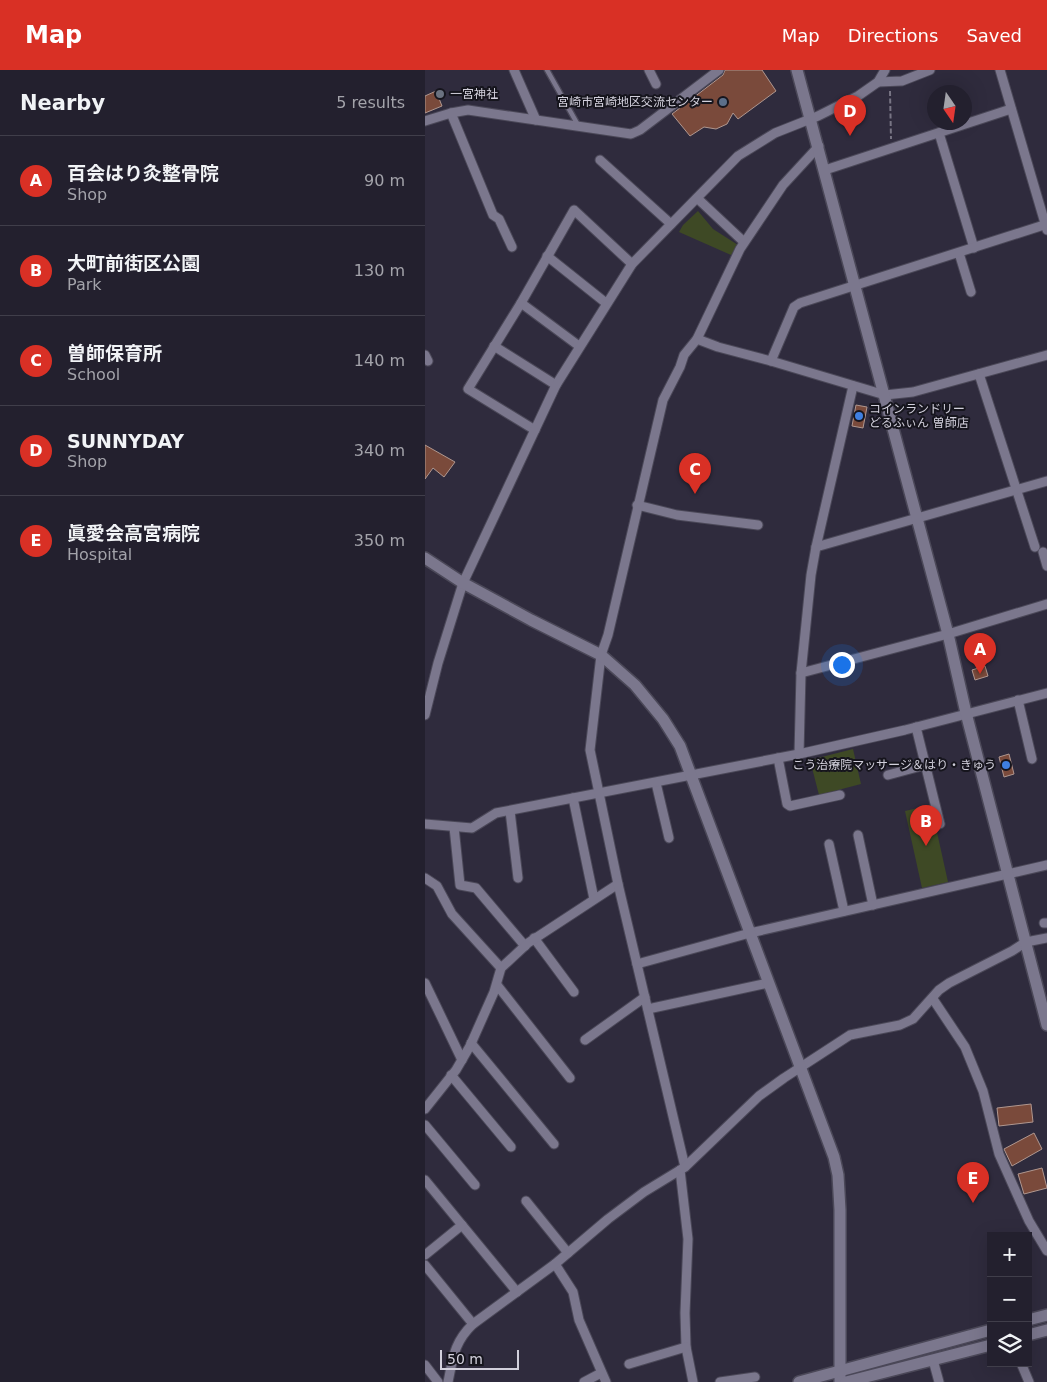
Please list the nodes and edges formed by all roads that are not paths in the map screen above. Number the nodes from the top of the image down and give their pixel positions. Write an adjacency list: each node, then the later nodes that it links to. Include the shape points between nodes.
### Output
1 (514, 70): 14 (street)
2 (547, 70): 16 (lane)
3 (649, 70): 10 (street)
4 (719, 70): 16 (street, via 631,134)
5 (797, 70): 13 (street)
6 (885, 70): 9 (street)
7 (930, 70): 9 (street, via 902,81)
8 (999, 70): 11 (street)
9 (878, 82): 13 (street, via 858,96)
10 (656, 84)
11 (1011, 110): 17 (street); 23 (street)
12 (451, 113): 14 (street, via 468,110); 15 (street); 25 (street, via 493,215 499,219)
13 (811, 119): 18 (street); 21 (street, via 775,133 738,156)
14 (536, 120): 16 (street)
15 (425, 121)
16 (579, 126)
17 (939, 133): 20 (street); 26 (street)
18 (819, 146): 20 (street); 24 (street, via 783,185)
19 (600, 160): 22 (street)
20 (825, 170): 30 (street)
21 (697, 198): 22 (street); 24 (street)
22 (671, 224): 29 (street)
23 (1046, 226): 26 (street)
24 (744, 242): 34 (street)
25 (512, 247)
26 (974, 248): 27 (street)
27 (959, 253): 30 (street); 31 (street)
28 (547, 256): 29 (street, via 574,210); 32 (street); 33 (street)
29 (632, 264): 33 (street)
30 (856, 286): 38 (street, via 794,307); 42 (street)
31 (971, 292)
32 (521, 303): 35 (street); 36 (street)
33 (606, 303): 36 (street)
34 (697, 339): 38 (street); 46 (street, via 684,355 663,400)
35 (495, 346): 40 (street); 43 (street, via 468,389)
36 (579, 346): 40 (street)
37 (1047, 355): 39 (street)
38 (771, 361): 41 (street)
39 (979, 374): 42 (street, via 913,392); 45 (street)
40 (556, 385): 43 (street)
41 (853, 386): 42 (street); 49 (street)
42 (885, 395): 47 (street)
43 (535, 430): 54 (street)
44 (1047, 481): 45 (street)
45 (1017, 490): 47 (street); 50 (street)
46 (637, 505): 48 (street, via 677,515); 57 (street)
47 (917, 519): 49 (street); 56 (street)
48 (758, 525)
49 (815, 547): 58 (street)
50 (1035, 547)
51 (1043, 552): 53 (street)
52 (425, 558): 54 (street)
53 (1047, 566)
54 (463, 583): 57 (street); 62 (street)
55 (1047, 604): 56 (street)
56 (948, 634): 58 (street); 61 (street)
57 (601, 655): 68 (street, via 635,685 663,719 680,746); 71 (street, via 589,750)
58 (801, 673): 64 (street)
59 (1047, 693): 60 (street)
60 (1018, 700): 61 (street); 66 (street)
61 (966, 713): 63 (street); 82 (street)
62 (425, 715)
63 (915, 727): 64 (street); 67 (street)
64 (799, 754): 65 (street)
65 (778, 758): 68 (street); 72 (street, via 790,806)
66 (1032, 759)
67 (925, 765): 69 (street); 76 (street)
68 (692, 776): 70 (street); 89 (street)
69 (888, 776)
70 (656, 783): 71 (street); 79 (street)
71 (600, 793): 73 (street); 85 (street)
72 (839, 795)
73 (573, 798): 74 (street); 86 (street)
74 (510, 810): 77 (street, via 496,813 472,828); 84 (street)
75 (425, 824): 77 (street)
76 (940, 824)
77 (454, 828): 93 (street, via 460,885 476,888)
78 (857, 835): 87 (street)
79 (669, 838)
80 (829, 844): 88 (street)
81 (1047, 865): 82 (street)
82 (1009, 874): 87 (street); 92 (street)
83 (425, 878): 95 (street, via 437,886 452,914)
84 (518, 878)
85 (618, 884): 86 (street); 94 (street)
86 (594, 899): 90 (street)
87 (873, 904): 88 (street)
88 (844, 911): 89 (street)
89 (750, 932): 94 (street); 97 (street)
90 (534, 938): 93 (street); 99 (street)
91 (1047, 938): 92 (street)
92 (1026, 942): 101 (street, via 949,983); 103 (street)
93 (525, 946): 95 (street)
94 (637, 964): 100 (street)
95 (501, 968): 98 (street)
96 (425, 983): 106 (street)
97 (768, 983): 102 (street); 107 (street)
98 (497, 985): 105 (street); 109 (street)
99 (574, 992)
100 (645, 997): 102 (street); 104 (street)
101 (933, 999): 107 (street, via 913,1019 900,1025 850,1035); 119 (street, via 965,1047 983,1091 999,1154 1029,1222)
102 (648, 1009): 114 (street)
103 (1047, 1025)
104 (585, 1040)
105 (471, 1043): 106 (street); 112 (street)
106 (462, 1060): 108 (street)
107 (799, 1068): 114 (street, via 759,1096); 139 (street, via 838,1175)
108 (451, 1075): 110 (street); 113 (street)
109 (570, 1078)
110 (426, 1104)
111 (425, 1125): 116 (street)
112 (554, 1144)
113 (511, 1148)
114 (683, 1169): 120 (street, via 644,1192); 132 (street, via 688,1239)
115 (425, 1180): 118 (street)
116 (475, 1185)
117 (526, 1201): 120 (street)
118 (462, 1225): 121 (street); 124 (street)
119 (1047, 1252)
120 (568, 1253): 122 (street)
121 (425, 1255)
122 (555, 1264): 124 (street); 137 (street, via 573,1292 579,1320)
123 (425, 1265): 127 (street)
124 (517, 1292): 127 (street)
125 (1047, 1315): 126 (street)
126 (1032, 1319)
127 (473, 1324): 143 (street, via 456,1345)
128 (1047, 1330): 130 (street)
129 (987, 1331): 139 (street)
130 (1032, 1334)
131 (987, 1345): 133 (street)
132 (686, 1347): 134 (street); 146 (street)
133 (933, 1360): 149 (street); 150 (street)
134 (629, 1364)
135 (425, 1365): 142 (street)
136 (1023, 1367): 151 (street)
137 (601, 1373): 144 (street); 145 (street)
138 (755, 1377): 147 (street)
139 (840, 1377): 148 (street)
140 (425, 1380): 141 (street)
141 (433, 1382)
142 (438, 1382)
143 (448, 1382)
144 (584, 1382)
145 (606, 1382)
146 (692, 1382)
147 (720, 1382)
148 (799, 1382)
149 (846, 1382)
150 (939, 1382)
151 (1029, 1382)

